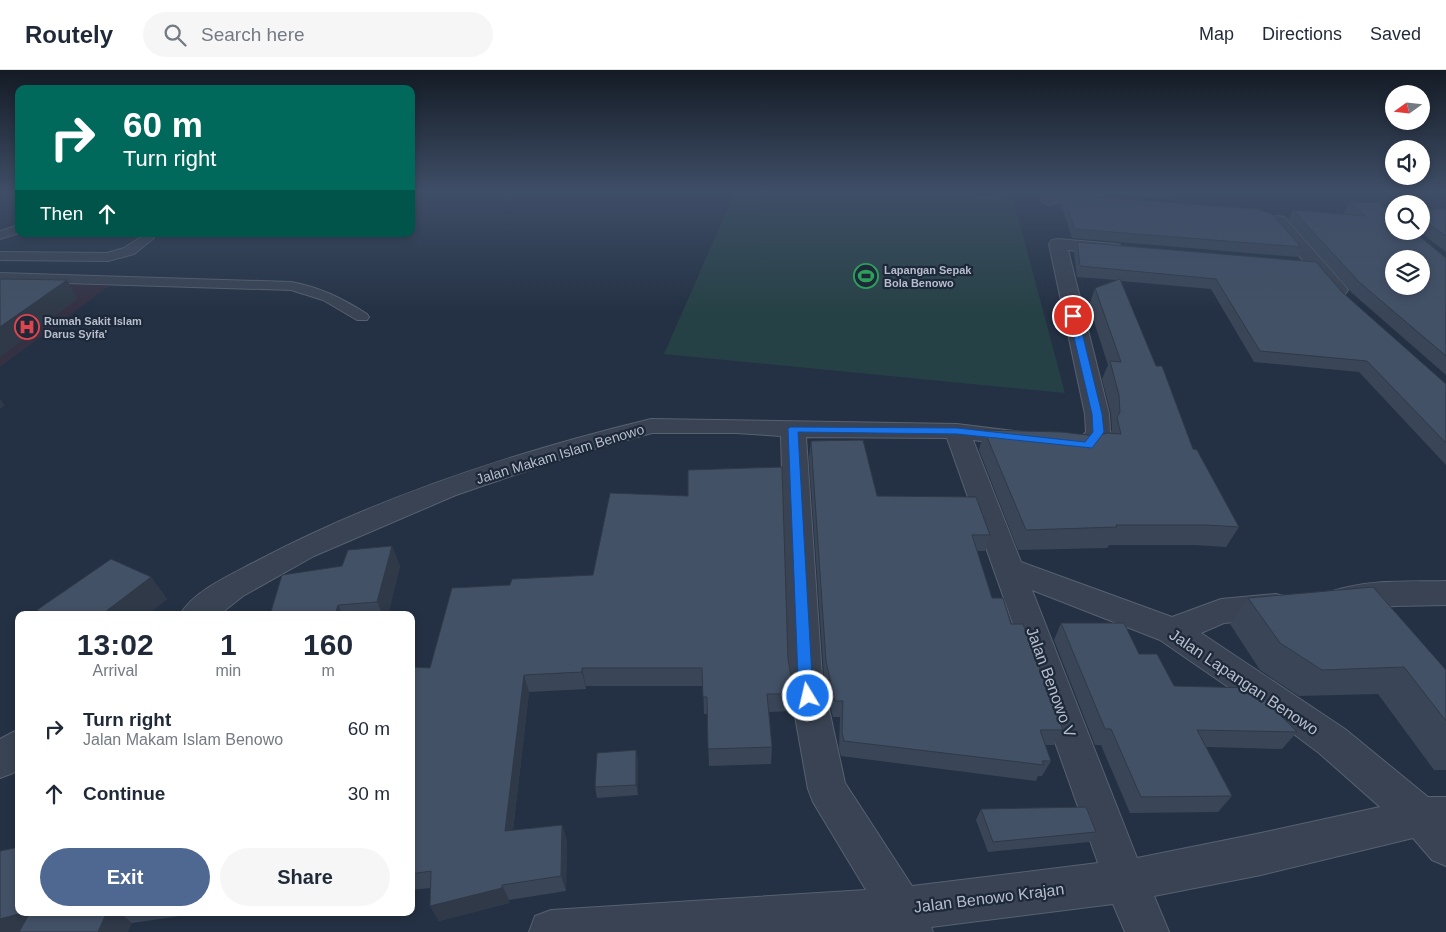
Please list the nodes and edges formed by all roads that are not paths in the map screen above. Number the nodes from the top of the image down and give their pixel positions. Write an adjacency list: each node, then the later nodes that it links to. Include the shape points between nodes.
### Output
1 (1285, 232): 6 (street, via 1307,266)
2 (148, 237): 4 (lane, via 130,252 108,257)
3 (1134, 250): 9 (street, Jalan Makam Islam Benowo, via 1058,244 1097,414 1098,432 1088,446)
4 (0, 256)
5 (0, 277): 7 (lane, via 308,288)
6 (1352, 304)
7 (362, 317)
8 (793, 429): 9 (street, Jalan Makam Islam Benowo); 12 (street, Jalan Makam Islam Benowo, via 651,426 568,448 446,488 304,549 232,588); 18 (street, via 805,677 827,789)
9 (957, 431): 10 (street, Jalan Benowo V)
10 (1009, 569): 13 (street, Jalan Lapangan Benowo); 17 (street, Jalan Benowo V)
11 (1446, 594): 13 (street, via 1395,594 1221,611)
12 (201, 611)
13 (1172, 632): 16 (street, Jalan Lapangan Benowo, via 1332,741)
14 (15, 749): 15 (street)
15 (0, 761)
16 (1438, 826): 17 (street, Jalan Benowo Krajan, via 1261,854)
17 (1125, 881): 18 (street, Jalan Benowo Krajan); 20 (street, Jalan Benowo V)
18 (907, 920): 19 (street, Jalan Benowo Krajan)
19 (551, 932)
20 (1147, 932)

